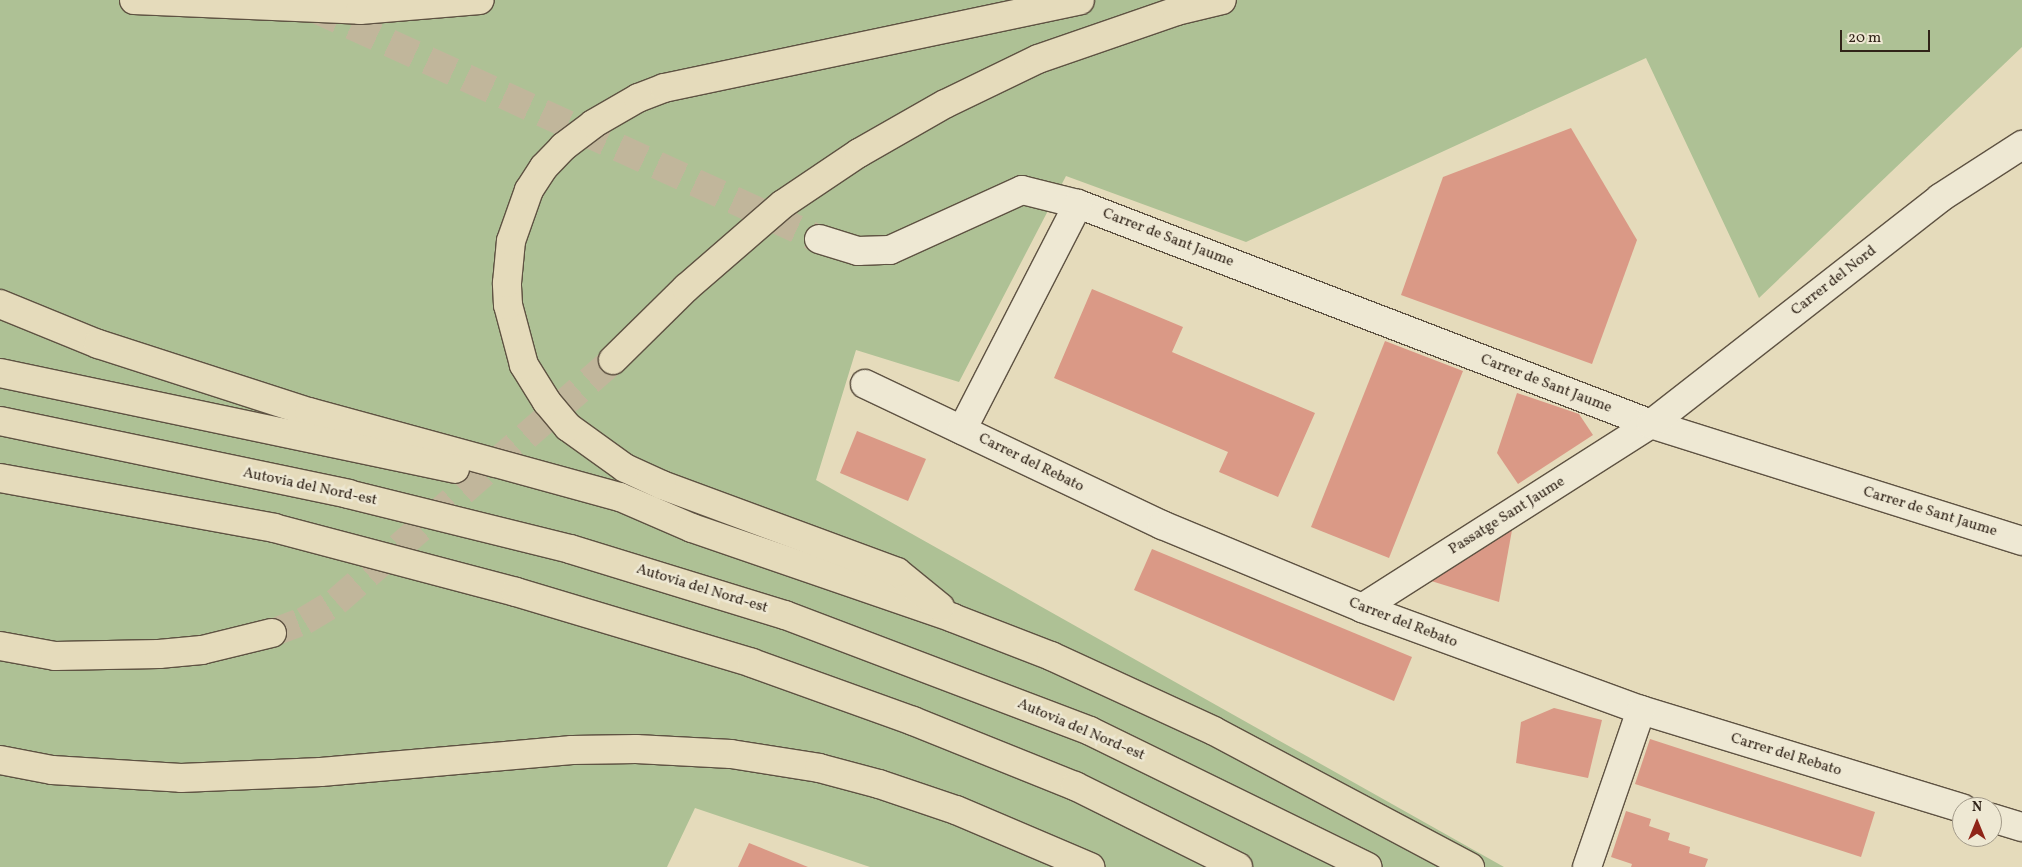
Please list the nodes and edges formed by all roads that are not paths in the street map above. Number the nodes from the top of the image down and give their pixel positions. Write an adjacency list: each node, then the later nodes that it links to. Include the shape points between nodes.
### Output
1 (134, 0): 2 (highway, via 360,10)
2 (456, 0)
3 (1080, 0): 19 (highway, via 674,86 638,98 594,124 563,147 544,167 529,190 511,241 506,282 508,306 524,365 547,402 568,427 625,468 897,572)
4 (1222, 0): 9 (highway, via 1177,11 1038,59 945,104 859,153 784,204 686,288)
5 (2022, 146): 13 (street, Carrer del Nord, via 1940,198)
6 (1078, 204): 7 (street, Carrer de Sant Jaume, via 1022,190 890,250 858,251); 13 (street, Carrer de Sant Jaume); 14 (street)
7 (819, 239)
8 (0, 304): 16 (highway, via 98,344 309,412 620,497)
9 (613, 360)
10 (0, 373): 16 (highway, via 456,470)
11 (865, 384): 14 (street, Carrer del Rebato)
12 (0, 421): 29 (highway, Autovia del Nord-est, via 426,514 570,549 785,615 1090,731)
13 (1652, 424): 17 (street, Carrer de Sant Jaume); 18 (street, Passatge Sant Jaume)
14 (962, 430): 18 (street, Carrer del Rebato, via 1162,525)
15 (0, 478): 28 (highway, via 274,528 516,592 752,662 913,721 1075,786)
16 (692, 528): 19 (highway)
17 (2022, 541)
18 (1362, 608): 22 (street, Carrer del Rebato)
19 (952, 618): 30 (highway, via 1051,656 1214,731)
20 (272, 633): 21 (highway, via 202,650 149,654 55,656)
21 (0, 646)
22 (1641, 710): 24 (street, Carrer del Rebato); 31 (street)
23 (0, 760): 27 (highway, via 52,770 180,778 321,772 572,750 636,749 731,754 819,768 879,784 956,810)
24 (1952, 805)
25 (2002, 821): 26 (street)
26 (2022, 827)
27 (1090, 867)
28 (1238, 867)
29 (1367, 867)
30 (1470, 867)
31 (1587, 867)

